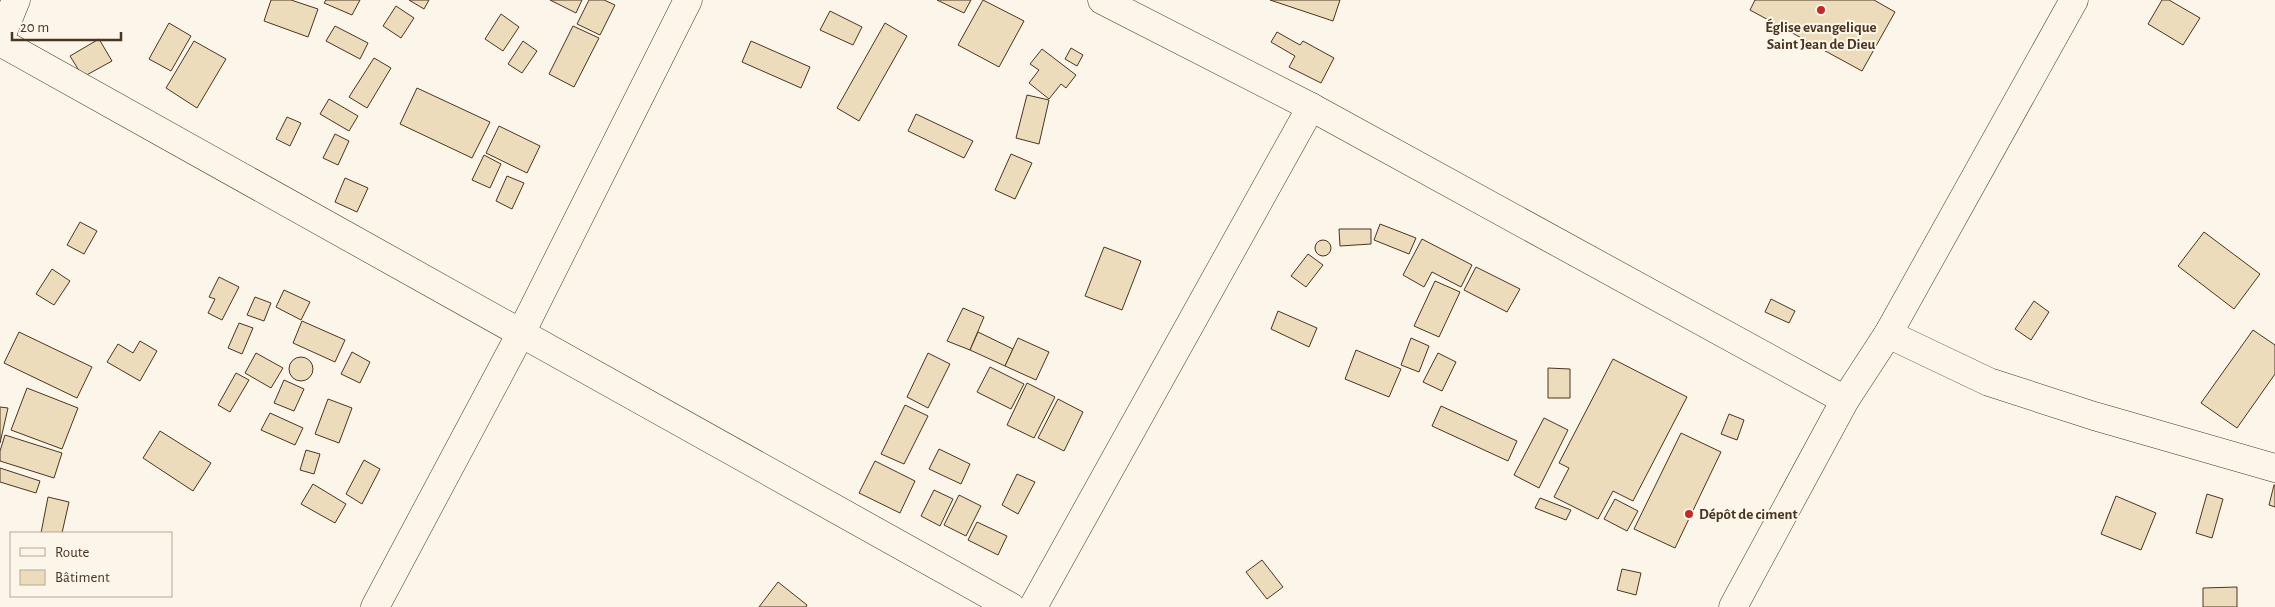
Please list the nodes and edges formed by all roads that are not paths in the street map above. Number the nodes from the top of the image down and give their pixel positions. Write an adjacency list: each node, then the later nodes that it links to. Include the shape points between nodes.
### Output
1 (16, 0): 5 (street)
2 (688, 0): 7 (street)
3 (1102, 0): 6 (street)
4 (2074, 0): 8 (street)
5 (0, 41): 7 (street)
6 (1311, 107): 9 (street); 13 (street)
7 (521, 333): 11 (street); 12 (street)
8 (1888, 334): 9 (street); 10 (street, via 1989,382)
9 (1845, 400): 14 (street)
10 (2275, 468)
11 (375, 607)
12 (1011, 607)
13 (1032, 607)
14 (1733, 607)

